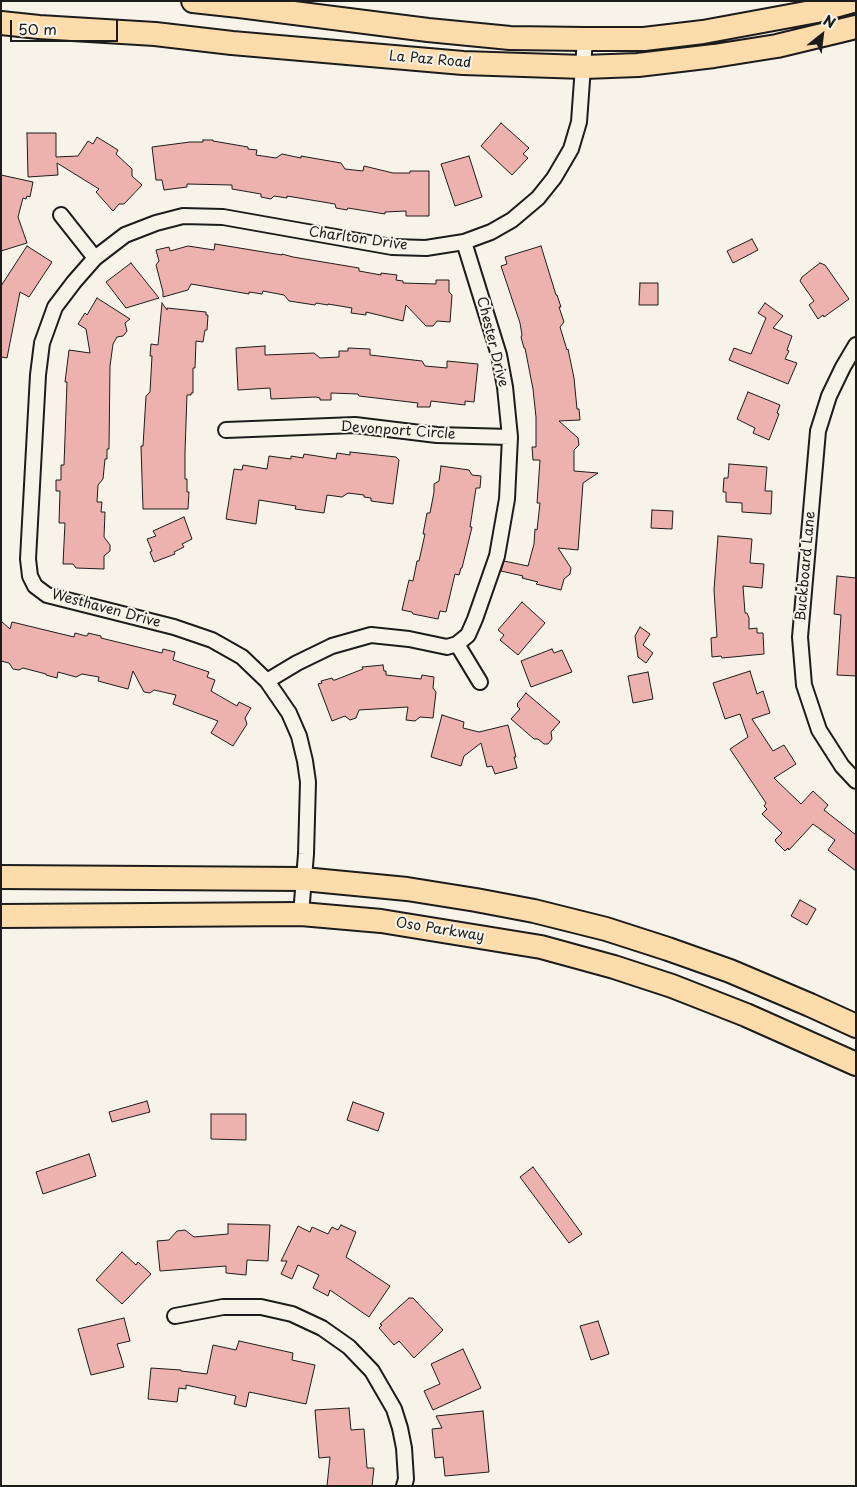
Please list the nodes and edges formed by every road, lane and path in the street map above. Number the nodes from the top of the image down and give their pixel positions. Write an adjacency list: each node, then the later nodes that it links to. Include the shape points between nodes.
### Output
1 (193, 1): 5 (main road, via 510,38)
2 (853, 1): 5 (main road, via 817,11 703,32 644,39)
3 (1, 23): 6 (main road, La Paz Road, via 155,34 463,64)
4 (856, 27): 6 (main road, La Paz Road, via 777,46 714,56 638,65)
5 (585, 39): 6 (street, Charlton Drive)
6 (584, 67): 8 (street, Charlton Drive, via 579,122 571,149 554,178 538,198 512,220)
7 (61, 214): 9 (street)
8 (464, 242): 9 (street, Charlton Drive, via 426,248 392,247 224,217 183,216 156,222 125,235); 12 (street, Chester Drive, via 499,355)
9 (96, 258): 14 (street, Westhaven Drive, via 55,307 42,343 28,559 30,576 35,586 47,595 174,627 212,640 242,657)
10 (856, 345): 16 (street, Buckboard Lane, via 829,396 818,431 800,637 804,685 819,730 842,766)
11 (226, 430): 12 (street, Devonport Circle, via 355,425 437,435)
12 (510, 437): 13 (street, Chester Drive, via 507,499 497,556 468,635)
13 (457, 644): 14 (street, via 447,647 371,636 332,646); 15 (street)
14 (267, 681): 18 (street, Westhaven Drive, via 300,736 305,761 308,792)
15 (480, 682)
16 (856, 781)
17 (1, 877): 18 (main road)
18 (303, 878): 19 (street, Westhaven Drive); 21 (main road, via 408,889 534,911 606,929 730,971)
19 (300, 914): 20 (main road, Oso Parkway); 22 (main road, Oso Parkway, via 381,921 458,933 541,947 605,964 746,1015)
20 (1, 916)
21 (856, 1026)
22 (856, 1064)
23 (175, 1316): 24 (street, via 223,1307 261,1307 292,1314 322,1328 348,1346 372,1371 394,1409 404,1448)
24 (404, 1486)

